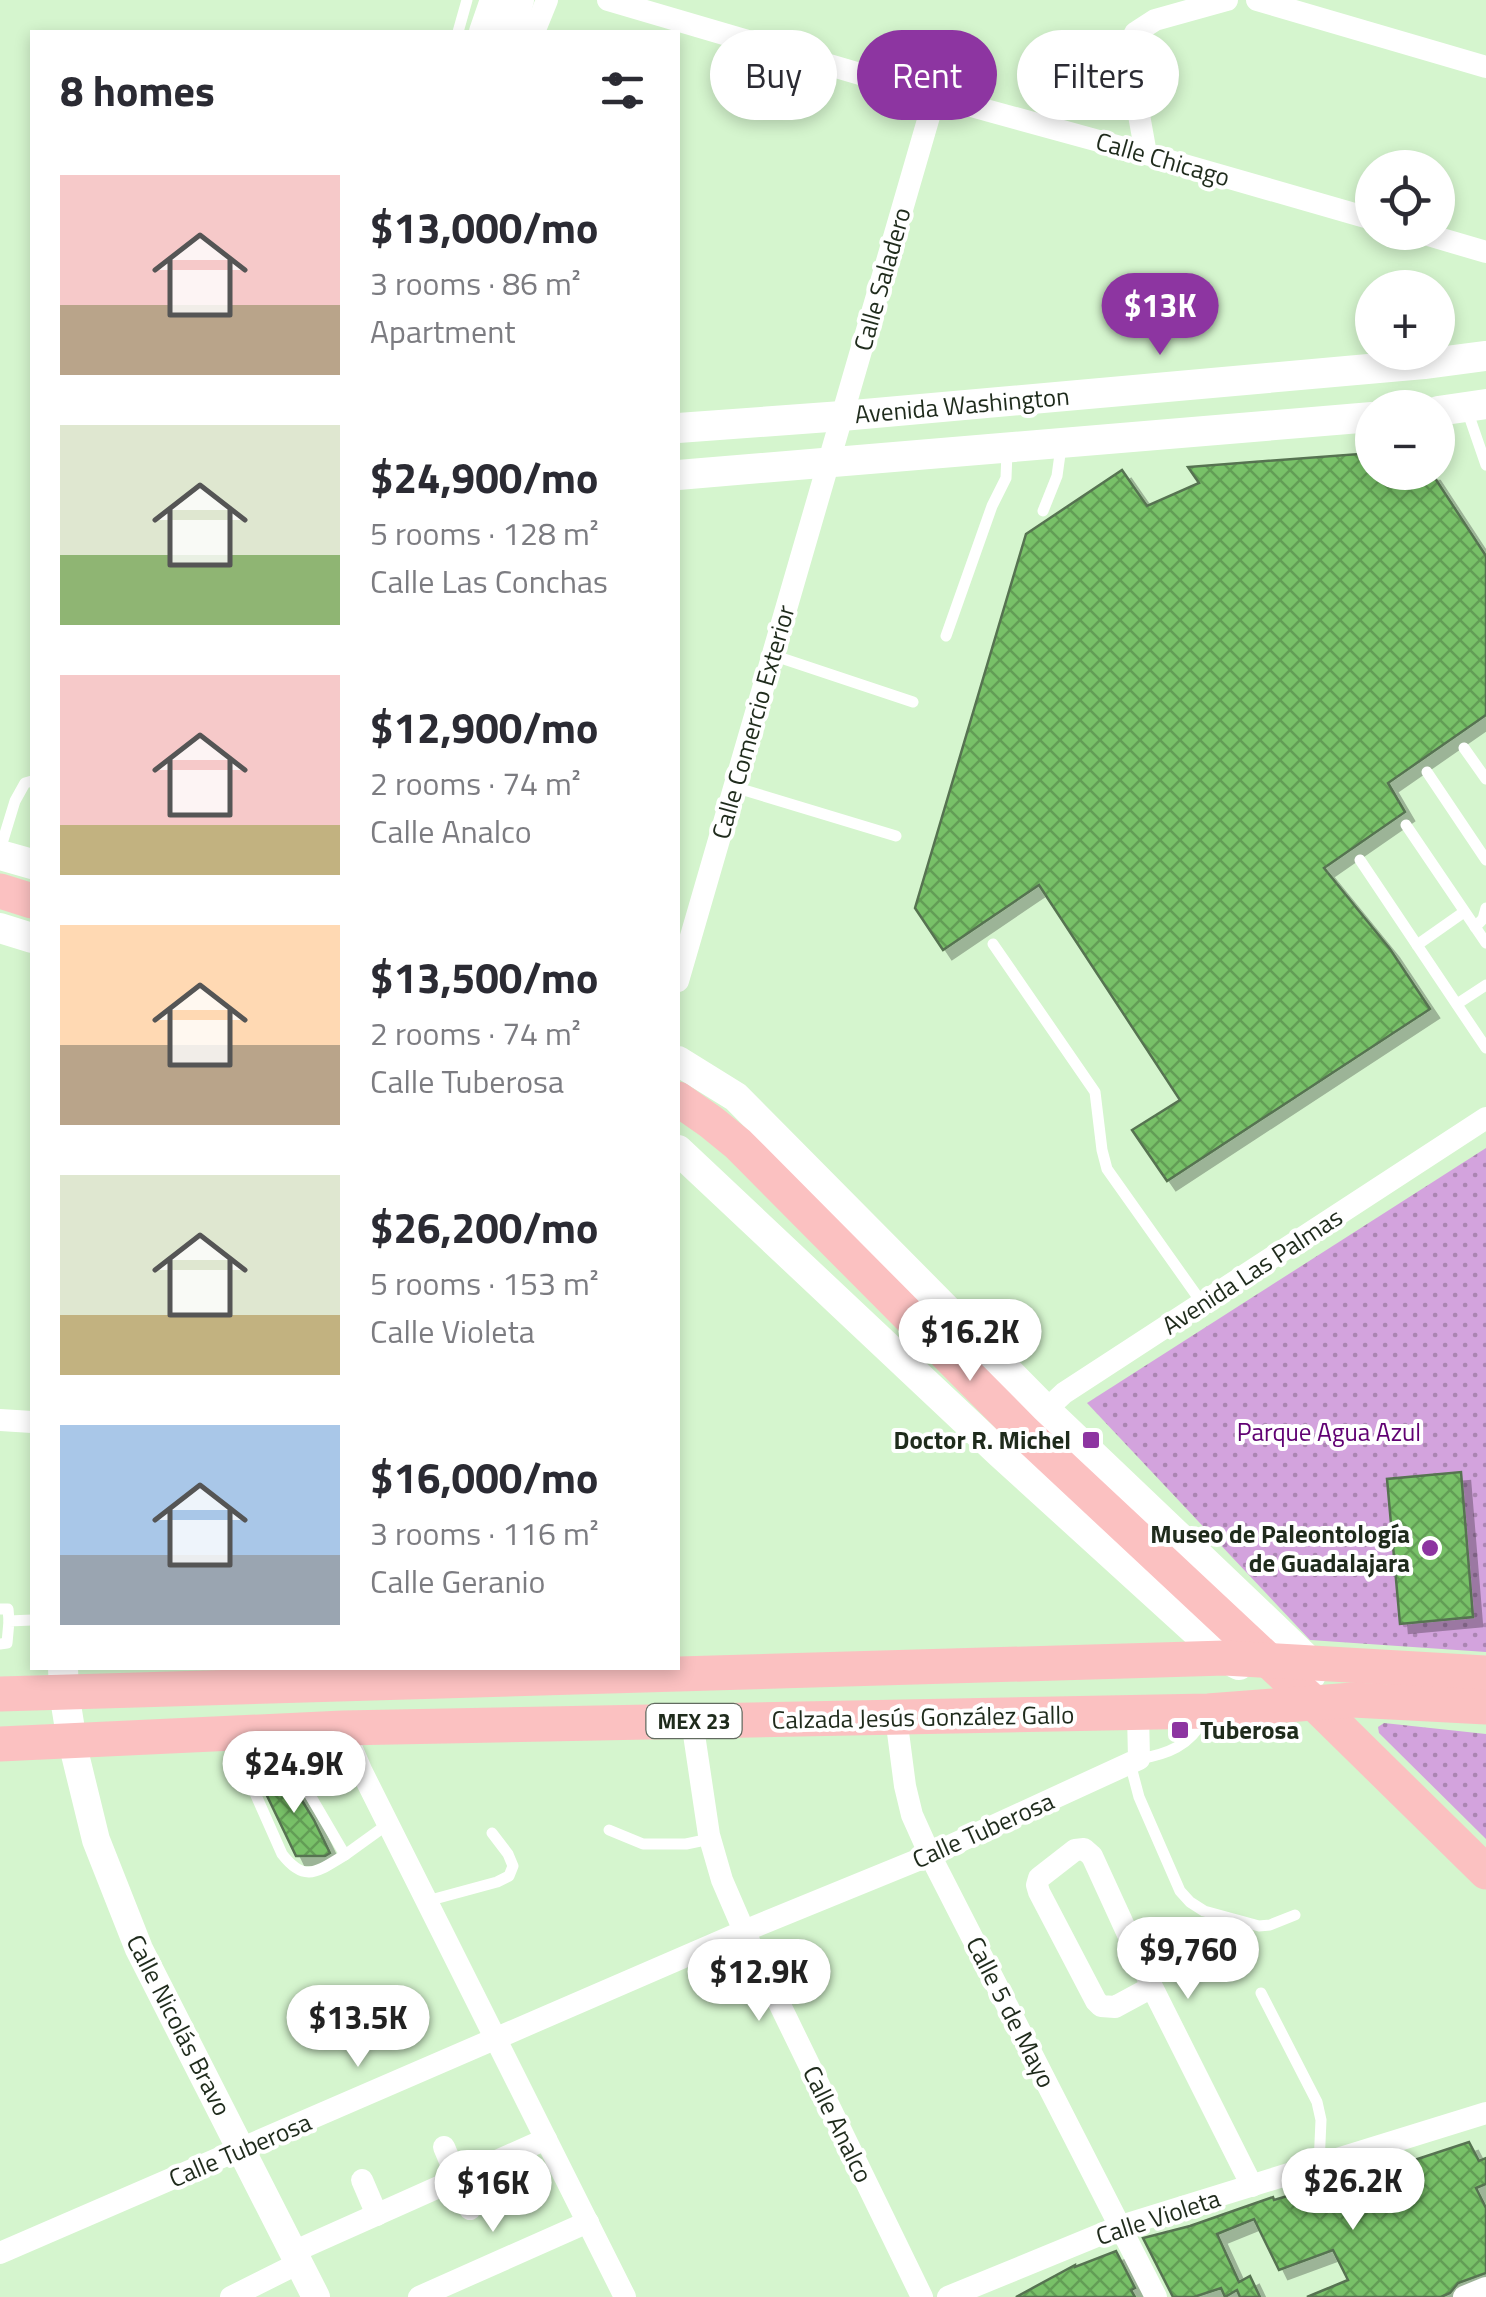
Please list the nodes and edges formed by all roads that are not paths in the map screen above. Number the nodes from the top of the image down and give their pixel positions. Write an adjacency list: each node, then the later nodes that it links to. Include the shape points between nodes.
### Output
1 (467, 0): 8 (lane)
2 (495, 0): 9 (main road)
3 (519, 0): 10 (main road)
4 (547, 0): 11 (street)
5 (608, 0): 13 (street, Calle Chicago)
6 (1227, 0): 16 (street, via 1155,20 1135,33 1128,54)
7 (1257, 0): 12 (street)
8 (459, 30)
9 (485, 30)
10 (510, 30)
11 (535, 30)
12 (1486, 67)
13 (857, 73)
14 (997, 113): 16 (street, Calle Chicago)
15 (928, 120): 22 (street, Calle Saladero)
16 (1146, 154): 17 (street, Calle Chicago)
17 (1355, 214)
18 (1455, 243): 19 (street)
19 (1486, 252)
20 (1486, 356): 22 (main road, Avenida Washington)
21 (1463, 408): 28 (lane)
22 (842, 416): 24 (main road, Avenida Washington); 27 (street, Calle Saladero)
23 (1355, 418): 25 (main road, Avenida Washington)
24 (680, 428)
25 (1061, 443): 26 (main road, Avenida Washington); 30 (lane)
26 (1007, 447): 27 (main road, Avenida Washington); 31 (lane, via 1006,478)
27 (828, 462): 29 (main road, Avenida Washington); 32 (street, Calle Comercio Exterior)
28 (1486, 465)
29 (680, 474)
30 (1043, 511)
31 (946, 636)
32 (772, 655): 33 (lane); 38 (street, Calle Comercio Exterior)
33 (914, 702)
34 (1464, 748): 36 (lane)
35 (1427, 772): 43 (lane)
36 (1486, 779)
37 (30, 782): 41 (lane, via 15,801)
38 (734, 787): 40 (lane); 55 (street, Calle Comercio Exterior)
39 (1406, 825): 48 (lane)
40 (896, 836)
41 (0, 852): 44 (main road)
42 (1360, 860): 54 (lane)
43 (1486, 860)
44 (30, 863)
45 (0, 892): 46 (main road)
46 (30, 900)
47 (1486, 908): 49 (lane)
48 (1464, 912): 49 (lane); 54 (lane)
49 (1475, 927): 53 (lane)
50 (0, 928): 51 (main road)
51 (30, 937)
52 (993, 944): 67 (lane, via 1095,1092 1107,1169)
53 (1486, 944)
54 (1417, 945): 57 (lane)
55 (680, 974)
56 (1486, 985): 57 (lane)
57 (1457, 1004): 58 (lane)
58 (1486, 1048)
59 (680, 1062): 62 (main road, via 736,1097)
60 (680, 1100): 62 (main road, via 711,1122)
61 (1486, 1118): 67 (street, Avenida Las Palmas)
62 (750, 1134): 64 (main road); 65 (main road)
63 (680, 1152): 64 (main road)
64 (710, 1181): 66 (main road)
65 (799, 1185): 66 (main road); 68 (main road); 70 (main road)
66 (759, 1227): 68 (main road)
67 (1202, 1303): 70 (street, Avenida Las Palmas)
68 (943, 1376): 70 (main road); 76 (main road)
69 (0, 1420): 71 (street)
70 (1035, 1420): 77 (main road); 78 (main road)
71 (30, 1422)
72 (0, 1608): 73 (lane, via 8,1608)
73 (9, 1620): 74 (lane); 75 (lane, via 7,1644)
74 (30, 1620)
75 (0, 1644)
76 (1225, 1658): 77 (main road, MEX 23); 79 (main road, Calzada Jesús González Gallo / MEX 23); 85 (main road)
77 (1266, 1658): 78 (main road, MEX 23); 85 (main road)
78 (1309, 1661): 81 (main road, MEX 23); 85 (main road)
79 (680, 1668)
80 (586, 1670): 82 (main road, Calzada Jesús González Gallo / MEX 23)
81 (1486, 1672)
82 (320, 1675): 83 (main road, Calzada Jesús González Gallo / MEX 23)
83 (63, 1680): 84 (main road, Calzada Jesús González Gallo / MEX 23); 94 (main road)
84 (0, 1694)
85 (1316, 1704): 86 (main road, Calzada Jesús González Gallo / MEX 23); 87 (main road, Calzada Jesús González Gallo / MEX 23); 103 (main road)
86 (1486, 1707)
87 (1208, 1711): 88 (main road, Calzada Jesús González Gallo / MEX 23); 96 (lane, Calle Tuberosa, via 1188,1742)
88 (1138, 1713): 89 (main road, Calzada Jesús González Gallo / MEX 23); 96 (street)
89 (896, 1717): 90 (main road, Calzada Jesús González Gallo / MEX 23); 101 (street, Calle 5 de Mayo, via 912,1816)
90 (692, 1721): 91 (main road, Calzada Jesús González Gallo / MEX 23); 100 (street, Calle Analco)
91 (342, 1728): 92 (main road, Calzada Jesús González Gallo / MEX 23); 97 (street)
92 (268, 1732): 93 (main road, Calzada Jesús González Gallo / MEX 23); 102 (lane)
93 (228, 1734): 94 (main road, Calzada Jesús González Gallo / MEX 23); 102 (lane, via 292,1866 317,1872)
94 (72, 1742): 95 (main road, Calzada Jesús González Gallo / MEX 23); 113 (street, Calle Nicolás Bravo, via 96,1840 126,1919)
95 (0, 1744)
96 (1134, 1761): 101 (street, Calle Tuberosa); 105 (lane, via 1140,1797 1190,1902 1259,1926)
97 (388, 1824): 102 (lane); 104 (street)
98 (609, 1830): 100 (lane, via 643,1844)
99 (492, 1833): 104 (lane, via 513,1866 508,1876)
100 (710, 1839): 106 (street, Calle Analco)
101 (930, 1855): 106 (street, Calle Tuberosa); 121 (street, Calle 5 de Mayo)
102 (345, 1856)
103 (1486, 1872)
104 (427, 1902): 109 (street)
105 (1295, 1915)
106 (744, 1932): 109 (street, Calle Tuberosa); 129 (street, Calle Analco)
107 (1152, 1987): 107 (street, via 1092,1856 1075,1850 1037,1885 1096,2000 1115,2006); 117 (street)
108 (1260, 1993): 114 (lane, via 1317,2102)
109 (496, 2039): 111 (street); 113 (street, Calle Tuberosa)
110 (1486, 2113): 114 (street, Calle Violeta)
111 (546, 2140): 115 (street); 120 (street)
112 (444, 2147): 115 (street)
113 (242, 2150): 122 (street, Calle Tuberosa); 123 (street, Calle Nicolás Bravo)
114 (1319, 2166): 117 (street, Calle Violeta)
115 (457, 2179): 118 (street); 119 (street)
116 (362, 2180): 119 (street)
117 (1252, 2186): 121 (street, Calle Violeta)
118 (470, 2208)
119 (377, 2214): 123 (street)
120 (588, 2222): 127 (street); 128 (street)
121 (1120, 2226): 130 (street, Calle Violeta); 131 (street, Calle 5 de Mayo)
122 (0, 2253)
123 (296, 2258): 125 (street); 126 (street, Calle Nicolás Bravo)
124 (1486, 2288): 132 (street)
125 (231, 2297)
126 (316, 2297)
127 (419, 2297)
128 (625, 2297)
129 (922, 2297)
130 (948, 2297)
131 (1156, 2297)
132 (1464, 2297)

